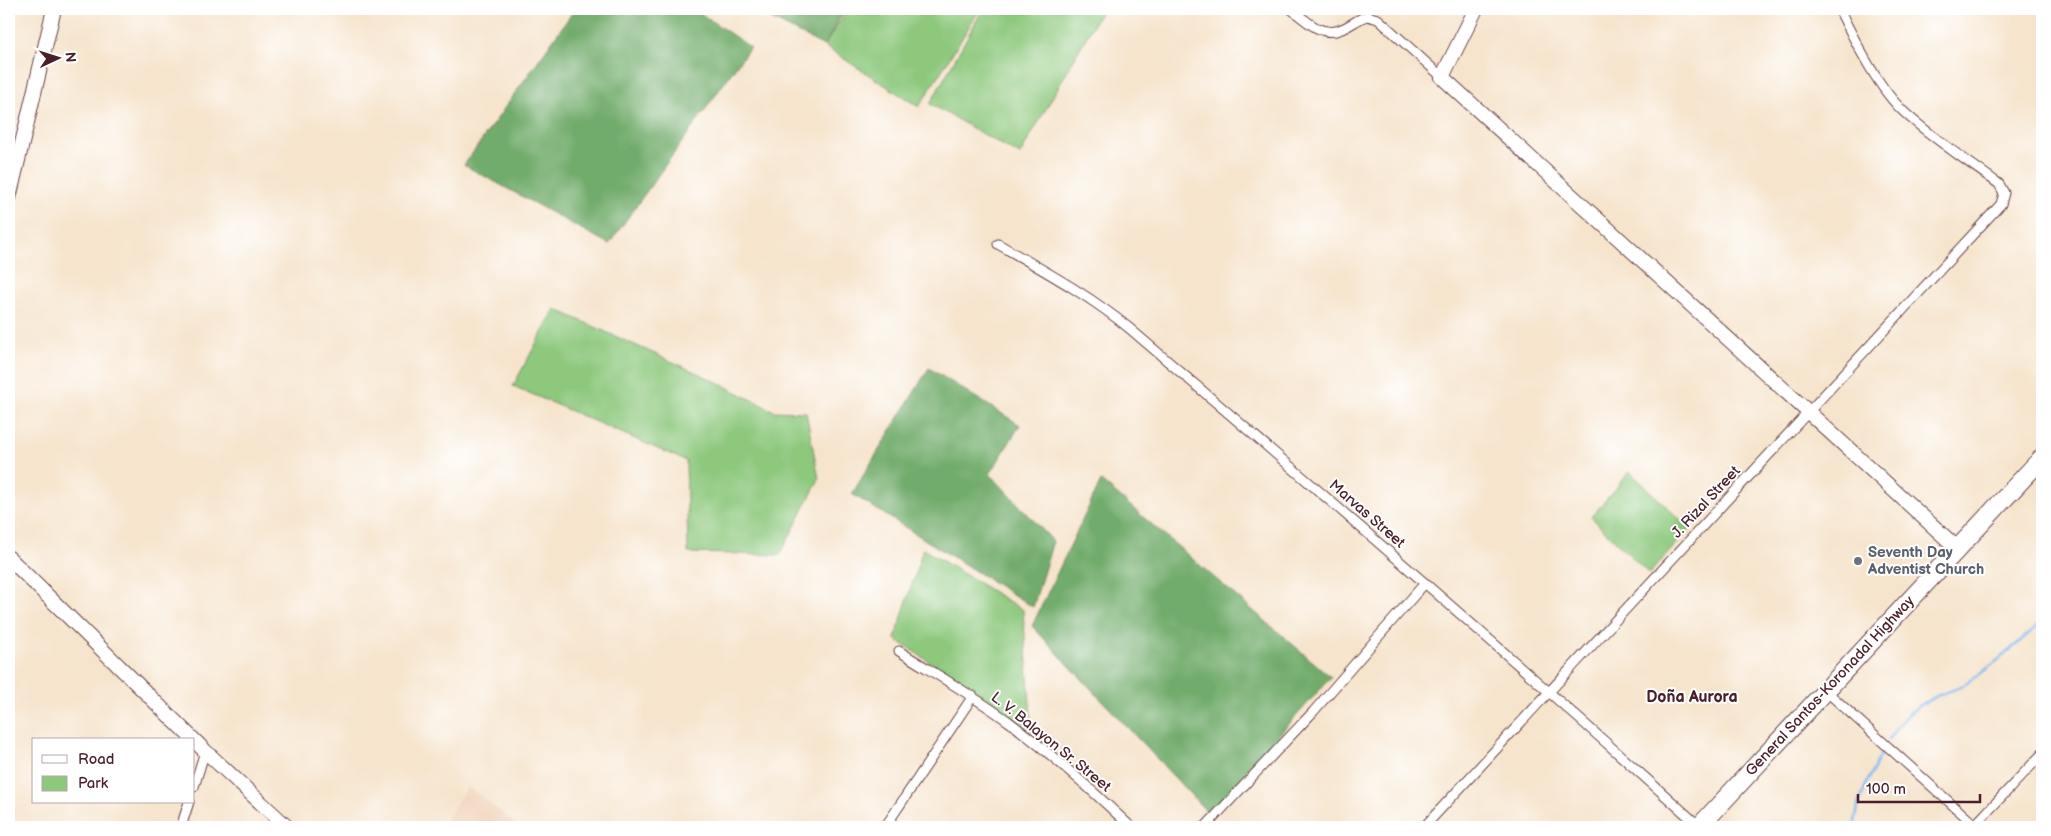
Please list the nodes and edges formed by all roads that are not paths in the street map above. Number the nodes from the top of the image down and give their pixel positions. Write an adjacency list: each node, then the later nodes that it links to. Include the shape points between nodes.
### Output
1 (54, 9): 6 (street)
2 (1291, 9): 5 (street, via 1324,31 1339,31 1367,16 1378,19)
3 (1476, 9): 5 (street)
4 (1839, 9): 8 (street, J. Rizal Street, via 1888,94 1904,112 1999,184 2004,193 2001,204)
5 (1442, 77): 8 (street)
6 (9, 195)
7 (998, 244): 12 (street, Marvas Street, via 1106,309)
8 (1808, 412): 10 (street); 15 (street, J. Rizal Street)
9 (2042, 458): 10 (highway, General Santos-Koronadal Highway)
10 (1958, 549): 14 (highway, General Santos-Koronadal Highway)
11 (9, 558): 17 (street)
12 (1425, 583): 15 (street, Marvas Street); 27 (street, via 1313,712)
13 (899, 651): 16 (street, L. V. Balayon Sr. Street)
14 (1826, 691): 29 (highway, General Santos-Koronadal Highway); 30 (street)
15 (1551, 692): 28 (street, J. Rizal Street); 29 (street, Marvas Street)
16 (973, 696): 25 (street); 26 (street, L. V. Balayon Sr. Street, via 1063,764)
17 (192, 738)
18 (195, 741): 19 (street)
19 (205, 751): 21 (street); 24 (street)
20 (2042, 754): 30 (street)
21 (195, 784)
22 (188, 804): 23 (street)
23 (181, 827)
24 (286, 827)
25 (885, 827)
26 (1131, 827)
27 (1205, 827)
28 (1424, 827)
29 (1699, 827)
30 (1975, 827)

